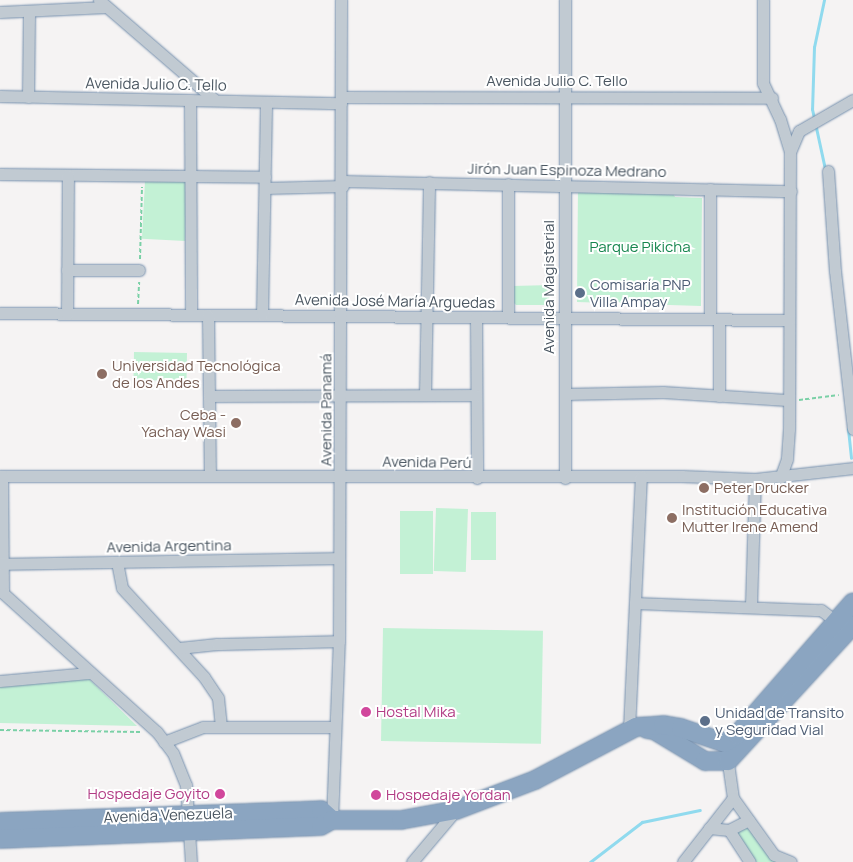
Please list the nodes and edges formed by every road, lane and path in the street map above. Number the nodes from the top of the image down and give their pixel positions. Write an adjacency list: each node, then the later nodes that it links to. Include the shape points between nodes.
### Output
1 (341, 0): 13 (street, Avenida Panamá)
2 (565, 0): 8 (street, Avenida Magisterial)
3 (764, 0): 10 (street, via 763,83)
4 (102, 3): 6 (street); 12 (street)
5 (0, 12): 6 (street)
6 (29, 12): 9 (street)
7 (0, 96): 9 (street, Avenida Julio C. Tello)
8 (562, 96): 10 (street, Avenida Julio C. Tello); 13 (street, Avenida Julio C. Tello); 26 (street, Avenida Magisterial)
9 (28, 97): 11 (street, Avenida Julio C. Tello)
10 (772, 98): 16 (street)
11 (190, 100): 12 (street, Avenida Julio C. Tello); 21 (street)
12 (215, 100): 15 (street, Avenida Julio C. Tello)
13 (341, 100): 15 (street, Avenida Julio C. Tello); 24 (street, Avenida Panamá)
14 (853, 100): 16 (street, via 807,126 794,139)
15 (266, 102): 22 (street)
16 (790, 152): 28 (street)
17 (828, 171): 52 (street, via 835,271)
18 (0, 174): 19 (street, Jirón Juan Espinoza Medrano)
19 (68, 175): 20 (street, Jirón Juan Espinoza Medrano); 29 (street)
20 (142, 176): 21 (street, Jirón Juan Espinoza Medrano); 30 (path)
21 (190, 176): 22 (street, Jirón Juan Espinoza Medrano); 34 (street)
22 (265, 182): 24 (street, Jirón Juan Espinoza Medrano); 36 (street)
23 (429, 182): 24 (street, Jirón Juan Espinoza Medrano); 25 (street, Jirón Juan Espinoza Medrano); 38 (street)
24 (342, 183): 37 (street, Avenida Panamá)
25 (508, 184): 26 (street, Jirón Juan Espinoza Medrano); 40 (street)
26 (564, 185): 27 (street, Jirón Juan Espinoza Medrano); 41 (street, Avenida Magisterial)
27 (710, 189): 28 (street, Jirón Juan Espinoza Medrano); 42 (street)
28 (791, 191): 43 (street)
29 (67, 270): 30 (street); 32 (street)
30 (139, 270): 33 (path)
31 (0, 313): 32 (street, Avenida José María Arguedas)
32 (67, 314): 33 (street, Avenida José María Arguedas)
33 (138, 314): 34 (street, Avenida José María Arguedas)
34 (191, 315): 35 (street, Avenida José María Arguedas)
35 (208, 315): 36 (street, Avenida José María Arguedas); 49 (street)
36 (262, 315): 37 (street, Avenida José María Arguedas)
37 (342, 316): 38 (street, Avenida José María Arguedas); 47 (street, Avenida Panamá)
38 (427, 317): 39 (street, Avenida José María Arguedas); 44 (street)
39 (476, 317): 40 (street, Avenida José María Arguedas); 45 (street)
40 (508, 317): 41 (street, Avenida José María Arguedas)
41 (565, 318): 42 (street, Avenida José María Arguedas); 46 (street, Avenida Magisterial)
42 (715, 319): 43 (street, Avenida José María Arguedas); 50 (street)
43 (789, 320): 51 (street)
44 (425, 394): 45 (street); 47 (street)
45 (476, 394): 59 (street)
46 (565, 394): 50 (street, via 663,392); 60 (street, Avenida Magisterial)
47 (341, 395): 49 (street); 57 (street, Avenida Panamá)
48 (840, 395): 51 (path)
49 (209, 396): 56 (street)
50 (719, 396): 51 (street)
51 (787, 400): 61 (street, via 788,451)
52 (853, 429)
53 (853, 468): 54 (street); 61 (street, Avenida Perú)
54 (853, 474)
55 (1, 476): 56 (street, Avenida Perú); 65 (street)
56 (210, 476): 57 (street, Avenida Perú)
57 (341, 476): 59 (street, Avenida Perú); 63 (street, Avenida Panamá)
58 (641, 476): 60 (street, Avenida Perú); 62 (street, Avenida Perú); 68 (street)
59 (477, 478): 60 (street, Avenida Perú)
60 (565, 478)
61 (780, 478): 62 (street, Avenida Perú)
62 (755, 479): 69 (street)
63 (339, 558): 64 (street, Avenida Argentina); 71 (street, Avenida Panamá)
64 (117, 562): 65 (street, Avenida Argentina); 72 (street, via 122,588)
65 (1, 564): 66 (street)
66 (2, 593): 73 (street)
67 (853, 602): 70 (highway)
68 (635, 603): 69 (street); 77 (street)
69 (751, 605): 70 (street, via 821,610)
70 (845, 625): 81 (highway); 82 (highway)
71 (340, 641): 72 (street); 76 (street, Avenida Panamá)
72 (178, 648): 75 (street, via 218,698)
73 (89, 673): 74 (street); 79 (street)
74 (0, 681)
75 (221, 726): 76 (street); 80 (street, via 203,728)
76 (334, 727): 85 (street, Avenida Panamá)
77 (633, 728): 81 (highway, Avenida Venezuela, via 672,726); 82 (highway, via 654,730 705,761); 84 (highway, Avenida Venezuela, via 535,780)
78 (0, 730): 79 (path)
79 (157, 732): 80 (street)
80 (164, 742): 88 (street, via 182,769)
81 (725, 743): 82 (street)
82 (728, 760): 83 (street)
83 (733, 798): 86 (street); 89 (street)
84 (456, 810): 85 (highway, Avenida Venezuela, via 401,820); 93 (street)
85 (332, 820): 88 (highway, Avenida Venezuela, via 321,826)
86 (749, 820): 90 (street); 96 (street, via 774,855)
87 (0, 822): 88 (highway, Avenida Venezuela)
88 (189, 822): 91 (highway, Avenida Venezuela); 92 (street)
89 (709, 828): 90 (street); 94 (street)
90 (729, 830): 95 (street)
91 (0, 839)
92 (191, 862)
93 (412, 862)
94 (683, 862)
95 (750, 862)
96 (791, 862)

